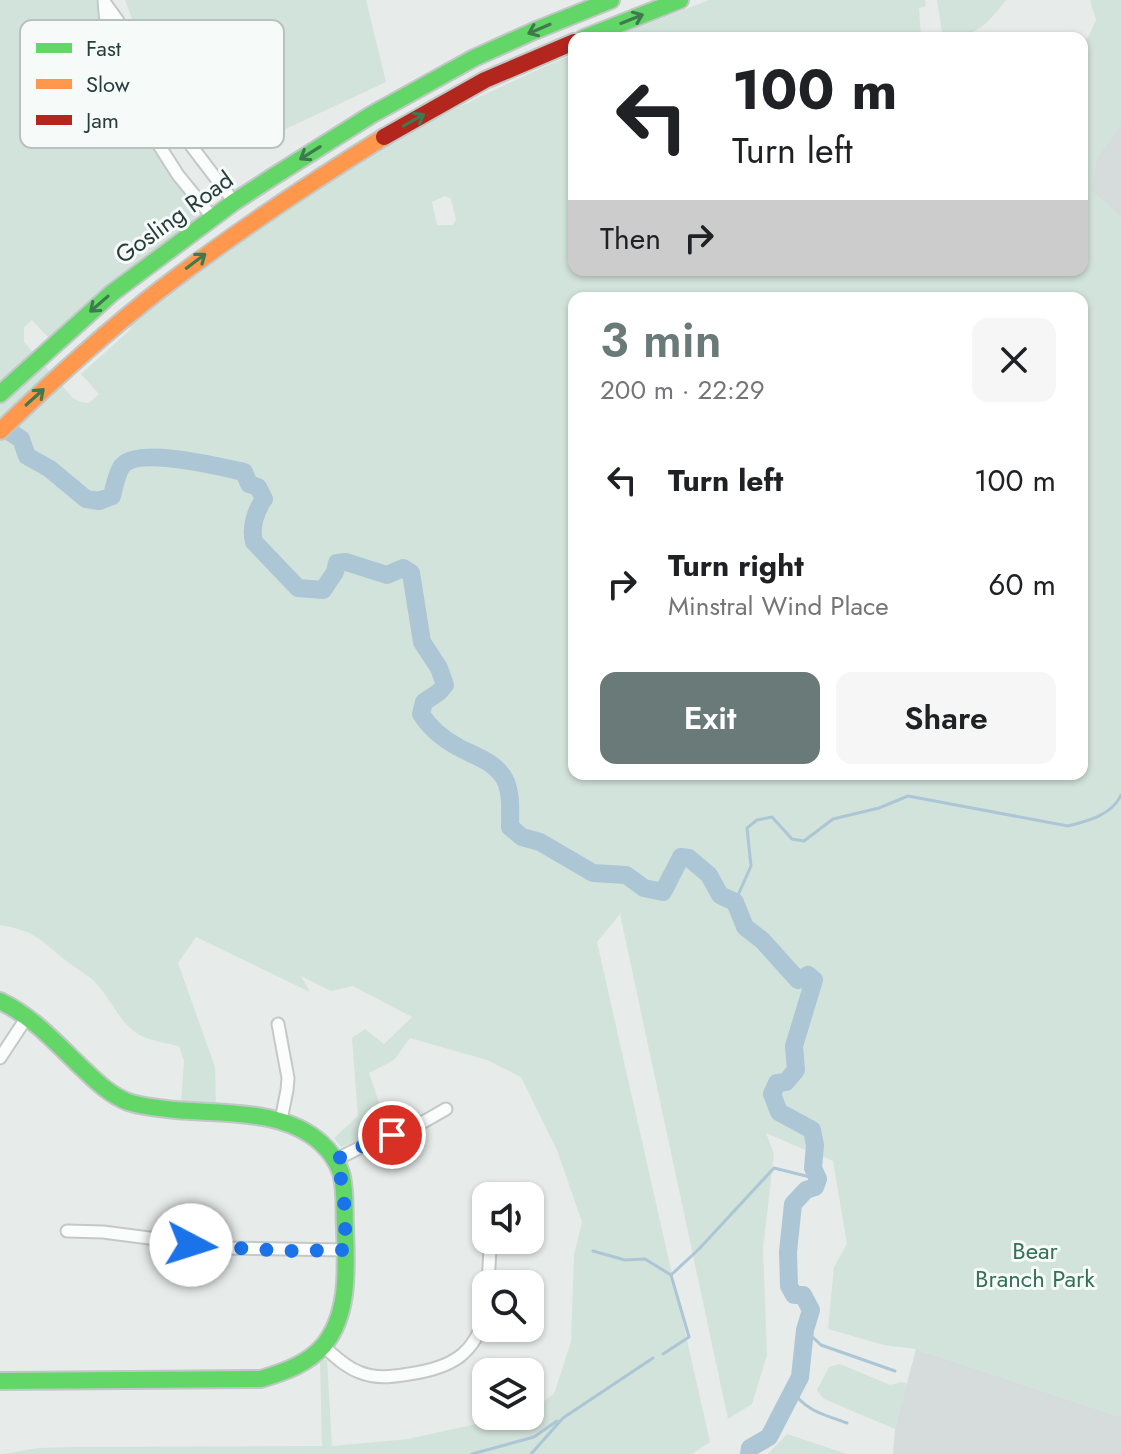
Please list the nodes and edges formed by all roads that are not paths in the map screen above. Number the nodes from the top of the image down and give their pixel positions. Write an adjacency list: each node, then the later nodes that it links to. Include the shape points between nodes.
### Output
1 (611, 0): 9 (main road, Gosling Road, one-way to 9, via 474,58 371,115)
2 (680, 0): 5 (main road, one-way to 2)
3 (104, 1): 4 (street)
4 (117, 20)
5 (599, 32)
6 (568, 45): 12 (main road, Gosling Road, one-way to 6, via 183,271 285,199 484,81)
7 (161, 148): 10 (street)
8 (193, 148): 9 (street)
9 (234, 202): 10 (main road, Gosling Road)
10 (213, 218): 11 (main road, Gosling Road, one-way to 11, via 112,293)
11 (0, 394)
12 (0, 431)
13 (0, 1001): 14 (main road)
14 (27, 1017): 16 (street); 18 (main road, via 92,1080 129,1102)
15 (278, 1024): 18 (street, via 288,1078)
16 (0, 1058)
17 (446, 1109): 19 (street)
18 (281, 1120): 19 (main road, via 314,1137)
19 (335, 1160): 21 (main road, via 343,1188)
20 (67, 1231): 21 (street, via 226,1248)
21 (346, 1250): 23 (main road, via 344,1302)
22 (474, 1342): 23 (street, via 457,1359 432,1371 387,1378 358,1372)
23 (323, 1346): 24 (main road, via 293,1370 261,1379)
24 (0, 1381)

